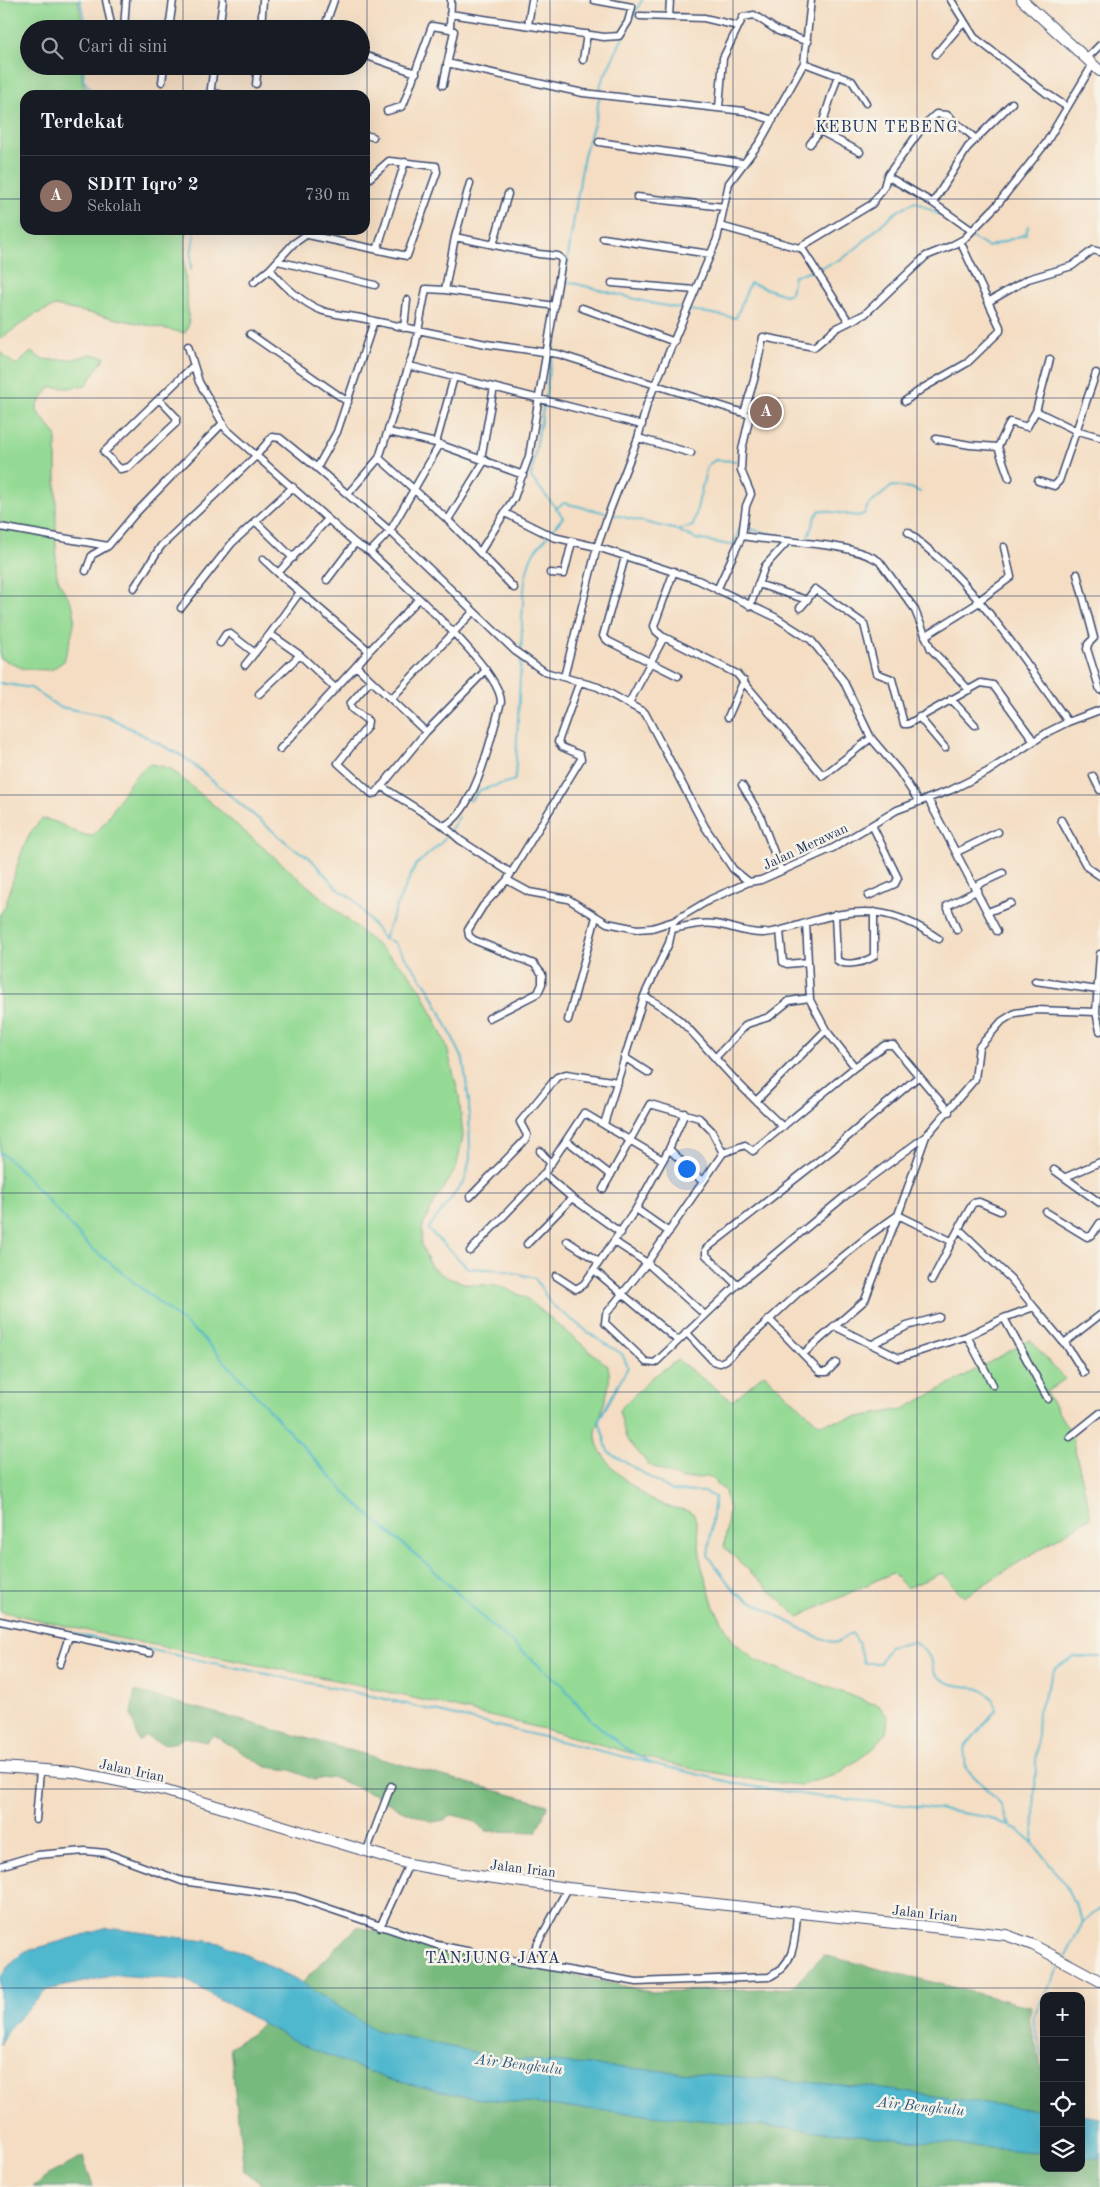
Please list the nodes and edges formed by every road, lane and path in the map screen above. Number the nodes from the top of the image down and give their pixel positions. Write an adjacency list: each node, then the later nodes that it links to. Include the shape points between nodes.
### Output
1 (106, 0): 17 (street)
2 (126, 0): 18 (street)
3 (173, 0): 19 (street)
4 (223, 0): 20 (street)
5 (263, 0): 21 (street)
6 (334, 0): 22 (street)
7 (451, 0): 14 (street)
8 (532, 0): 24 (street)
9 (594, 0): 27 (street, via 630,5 633,9 619,36)
10 (670, 0): 16 (street)
11 (811, 0): 28 (street)
12 (951, 0): 23 (street)
13 (1022, 0): 35 (main road)
14 (450, 14): 24 (street); 26 (street)
15 (640, 16): 16 (street)
16 (669, 17): 25 (street, via 704,18)
17 (110, 20)
18 (125, 20)
19 (170, 20)
20 (221, 20)
21 (262, 20)
22 (327, 20)
23 (964, 21): 30 (street); 47 (street, via 974,37 991,52)
24 (528, 25): 27 (street)
25 (738, 26): 28 (street, via 743,17 754,15 778,31); 48 (street, via 723,58)
26 (450, 29): 33 (street, via 454,31); 36 (street, via 432,26)
27 (587, 34): 32 (street)
28 (808, 42): 34 (street)
29 (1100, 45): 35 (street)
30 (936, 54)
31 (370, 57): 36 (street)
32 (583, 60)
33 (447, 63): 43 (street); 48 (street, via 600,96)
34 (804, 63): 40 (street); 50 (street)
35 (1093, 65): 47 (street)
36 (416, 73): 49 (street, via 401,108)
37 (163, 75): 41 (street)
38 (213, 75): 44 (street)
39 (257, 75): 42 (street)
40 (838, 75): 45 (street, via 855,83); 51 (street)
41 (162, 82)
42 (256, 84)
43 (443, 86)
44 (211, 90)
45 (866, 103)
46 (1012, 103): 54 (street)
47 (1067, 107): 68 (street, via 1046,143 1008,193)
48 (719, 108): 50 (street)
49 (387, 111)
50 (773, 120): 59 (street)
51 (820, 131): 56 (street); 57 (street)
52 (370, 136): 53 (street)
53 (373, 137)
54 (976, 139): 60 (street, via 947,115 936,114); 65 (street)
55 (599, 142): 59 (street)
56 (810, 144)
57 (860, 152)
58 (405, 162): 61 (street, via 387,162); 76 (street); 76 (street, via 436,166 438,169 409,254 404,257)
59 (742, 163): 66 (street, via 729,183)
60 (887, 176): 65 (street); 75 (street, via 884,187 872,204)
61 (370, 177)
62 (470, 183): 71 (street)
63 (508, 194): 74 (street)
64 (637, 197): 66 (street)
65 (932, 203): 68 (street)
66 (724, 207): 67 (street)
67 (720, 226): 75 (street); 78 (street)
68 (971, 230): 73 (street)
69 (306, 235): 79 (street, via 292,244)
70 (322, 235): 76 (street)
71 (455, 237): 74 (street); 84 (street)
72 (603, 238): 78 (street)
73 (962, 240): 87 (street); 91 (street, via 926,256 870,310)
74 (493, 245): 88 (street, via 560,258)
75 (801, 247): 91 (street)
76 (377, 250)
77 (1100, 252): 87 (street, via 1093,250 1072,266 1028,279)
78 (710, 254): 85 (street)
79 (278, 261): 80 (street); 83 (street)
80 (270, 269): 81 (street); 90 (street, via 313,306)
81 (254, 282)
82 (612, 283): 85 (street)
83 (375, 285)
84 (445, 290): 88 (street); 93 (street, via 431,288 424,292)
85 (695, 290): 95 (street)
86 (407, 300): 92 (street)
87 (988, 302): 107 (street, via 1000,327 996,336 967,363)
88 (555, 306): 97 (street)
89 (582, 308): 95 (street)
90 (374, 321): 92 (street); 108 (street)
91 (849, 322): 110 (street, via 814,348 763,337)
92 (404, 328): 93 (street)
93 (419, 330): 97 (street); 100 (street)
94 (250, 334): 108 (street)
95 (675, 342): 103 (street)
96 (188, 346): 99 (street)
97 (548, 353): 103 (street); 106 (street)
98 (1050, 359): 109 (street)
99 (193, 366): 105 (street); 111 (street)
100 (410, 366): 102 (street); 114 (street)
101 (1096, 373): 113 (street)
102 (454, 377): 104 (street); 118 (street)
103 (655, 384): 110 (street); 112 (street)
104 (494, 387): 106 (street); 123 (street)
105 (159, 399): 105 (street, via 104,452 120,468 129,467 176,423 176,417)
106 (541, 399): 112 (street); 125 (street)
107 (905, 401)
108 (348, 402): 124 (street, via 337,432)
109 (1036, 411): 113 (street); 119 (street, via 1028,427 1010,422)
110 (744, 413): 138 (street, via 750,415 741,470 752,494 746,506)
111 (222, 424): 121 (street); 142 (street)
112 (642, 424): 116 (street)
113 (1075, 430): 115 (street); 127 (street, via 1058,483 1054,486)
114 (389, 432): 118 (street); 122 (street)
115 (1100, 437)
116 (638, 438): 120 (street); 143 (street)
117 (936, 439): 119 (street)
118 (438, 444): 123 (street); 129 (street)
119 (998, 447): 126 (street)
120 (691, 454)
121 (255, 457): 124 (street, Jalan Merawan, via 275,436); 128 (street); 157 (street, via 161,546)
122 (379, 458): 129 (street); 130 (street)
123 (483, 459): 125 (street); 133 (street)
124 (317, 468): 130 (street, Jalan Merawan)
125 (523, 475): 131 (street)
126 (1009, 478)
127 (1038, 482)
128 (293, 487): 132 (street); 134 (street)
129 (415, 490): 133 (street); 136 (street)
130 (348, 494): 136 (street, Jalan Merawan)
131 (505, 513): 140 (street, via 553,537); 146 (street)
132 (328, 519): 139 (street); 148 (street)
133 (448, 520): 146 (street)
134 (255, 521): 148 (street); 165 (street, via 232,543)
135 (0, 527): 142 (street)
136 (390, 531): 145 (street); 167 (street, Jalan Merawan)
137 (908, 532): 163 (street, via 948,566)
138 (743, 535): 141 (street); 159 (street)
139 (355, 542): 145 (street); 155 (street)
140 (572, 542): 143 (street); 152 (street, via 564,574)
141 (787, 542): 156 (street, via 767,562); 170 (street, via 855,552 879,561 914,608)
142 (108, 546): 150 (street, via 92,555)
143 (597, 547): 147 (street); 182 (street)
144 (1004, 547): 163 (street, via 1011,577)
145 (370, 552): 161 (street)
146 (480, 552): 158 (street)
147 (624, 557): 151 (street); 177 (street, via 603,636)
148 (293, 558): 153 (street)
149 (263, 559): 153 (street)
150 (86, 571)
151 (674, 571): 159 (street); 171 (street, via 654,626)
152 (550, 572)
153 (278, 573): 160 (street)
154 (1077, 574): 172 (street)
155 (327, 580)
156 (758, 584): 162 (street); 164 (street)
157 (134, 588)
158 (514, 588)
159 (717, 590): 164 (street)
160 (300, 592): 169 (street); 174 (street)
161 (419, 599): 168 (street); 174 (street)
162 (807, 600): 166 (street); 195 (street, via 815,588 861,620 867,630 876,673 892,679 902,723 908,724)
163 (978, 602): 170 (street); 196 (street)
164 (750, 606): 199 (street, via 776,617 814,644 843,680)
165 (181, 608)
166 (800, 608)
167 (473, 612): 168 (street); 182 (street, Jalan Merawan, via 525,659 545,672)
168 (454, 633): 180 (street); 190 (street)
169 (270, 634): 175 (street); 176 (street)
170 (925, 636): 187 (street, via 933,652)
171 (663, 637): 177 (street); 184 (street, via 723,666)
172 (1097, 638): 188 (street, via 1087,647)
173 (220, 643): 175 (street, via 229,633)
174 (368, 652): 179 (street)
175 (255, 654): 178 (street)
176 (300, 655): 186 (street); 189 (street)
177 (650, 662): 181 (street); 192 (street)
178 (245, 665)
179 (356, 666): 183 (street); 186 (street)
180 (486, 670): 198 (street); 211 (street, via 501,702 478,780)
181 (678, 676)
182 (564, 677): 185 (street, Jalan Merawan)
183 (371, 680): 190 (street); 205 (street, via 350,704 368,724 338,763 371,793)
184 (744, 680): 194 (street); 199 (street, via 824,776)
185 (580, 681): 192 (street, Jalan Merawan); 215 (street, via 558,744 580,755 581,759)
186 (335, 688): 202 (street)
187 (969, 690): 191 (street); 200 (street, via 981,683 993,685)
188 (1100, 690)
189 (259, 694)
190 (391, 699): 198 (street)
191 (951, 699): 195 (street); 197 (street)
192 (629, 703): 219 (street, Jalan Merawan, via 648,716 705,827 733,868)
193 (1100, 710): 196 (street, Jalan Merawan)
194 (728, 716)
195 (919, 717): 201 (street)
196 (1068, 722): 200 (street, Jalan Merawan)
197 (975, 725)
198 (426, 732): 205 (street)
199 (871, 738): 208 (street, via 899,771)
200 (1034, 741): 207 (street, Jalan Merawan, via 987,772)
201 (945, 748)
202 (280, 749)
203 (1093, 776): 206 (street)
204 (742, 785): 214 (street, via 760,815)
205 (381, 786): 211 (street)
206 (1100, 790)
207 (928, 799): 208 (street, Jalan Merawan); 213 (street)
208 (919, 802): 210 (street, Jalan Merawan)
209 (1062, 820): 217 (street, via 1087,867)
210 (872, 825): 214 (street, Jalan Merawan, via 833,848); 221 (street, via 898,878 895,884)
211 (449, 830): 215 (street)
212 (998, 832): 213 (street)
213 (957, 852): 220 (street)
214 (781, 872): 219 (street, Jalan Merawan)
215 (511, 873): 218 (street)
216 (1003, 873): 220 (street)
217 (1100, 876)
218 (507, 880): 226 (street, via 530,892 568,899); 241 (street, via 483,906 468,934 474,940 534,964 541,970 543,979 538,993)
219 (749, 882): 227 (street)
220 (976, 888): 224 (street); 230 (street, via 947,906)
221 (868, 896)
222 (1011, 903): 224 (street)
223 (874, 912): 225 (street); 225 (street, via 874,956 845,964 837,960); 233 (street, via 913,923)
224 (988, 912): 232 (street)
225 (835, 914): 228 (street)
226 (596, 918): 227 (street, via 637,929); 242 (street)
227 (674, 921): 229 (street)
228 (806, 922): 231 (street); 235 (street)
229 (673, 930): 231 (street, via 707,923 756,933); 238 (street)
230 (957, 930)
231 (780, 931): 235 (street, via 784,962)
232 (997, 931)
233 (939, 939)
234 (1100, 954): 237 (street)
235 (808, 962): 239 (street)
236 (1035, 981): 237 (street)
237 (1098, 990): 240 (street)
238 (644, 996): 245 (street); 246 (street, via 676,1016)
239 (809, 998): 243 (street); 246 (street, via 785,1003 769,1017 747,1024)
240 (1096, 1012): 244 (street); 252 (street, via 1035,1010 1015,1013 1002,1021 980,1045 976,1078)
241 (489, 1018)
242 (568, 1020)
243 (826, 1030): 247 (street); 251 (street)
244 (1100, 1031)
245 (624, 1057): 248 (street); 250 (street)
246 (715, 1058): 251 (street)
247 (855, 1066): 249 (street, via 889,1044); 255 (street)
248 (649, 1073)
249 (919, 1076): 252 (street); 292 (street, via 831,1151 706,1249 706,1255)
250 (618, 1082): 254 (street); 271 (street, via 566,1074 557,1077 520,1122 526,1139)
251 (756, 1101): 255 (street)
252 (949, 1112): 256 (street)
253 (685, 1113): 258 (street, via 650,1104); 259 (street); 261 (street, via 707,1125)
254 (604, 1124): 257 (street, via 584,1113); 258 (street)
255 (783, 1127): 261 (street, via 752,1151 745,1145)
256 (926, 1136): 277 (street); 292 (street, via 844,1197)
257 (566, 1140): 264 (street); 267 (street)
258 (628, 1141): 262 (street); 267 (street)
259 (669, 1149): 262 (street); 269 (street)
260 (540, 1151): 264 (street)
261 (723, 1153): 269 (street)
262 (663, 1160): 274 (street)
263 (1100, 1162): 268 (street)
264 (551, 1164): 266 (street)
265 (1054, 1170): 268 (street)
266 (544, 1174): 272 (street); 286 (street)
267 (611, 1176): 270 (street)
268 (1066, 1178): 273 (street)
269 (703, 1182): 280 (street)
270 (603, 1189)
271 (470, 1198)
272 (572, 1198): 281 (street); 285 (street)
273 (1100, 1203)
274 (636, 1209): 280 (street); 281 (street)
275 (1000, 1210): 279 (street, via 975,1202)
276 (1046, 1212): 278 (street, via 1087,1237)
277 (898, 1215): 283 (street); 299 (street); 300 (street, via 866,1300)
278 (1100, 1223)
279 (958, 1228): 283 (street); 294 (street, via 1012,1279)
280 (669, 1232): 288 (street)
281 (621, 1233): 284 (street)
282 (567, 1241): 287 (street)
283 (951, 1241): 291 (street, via 943,1264)
284 (615, 1242): 287 (street); 288 (street)
285 (527, 1244)
286 (470, 1250)
287 (599, 1262): 289 (street)
288 (648, 1263): 293 (street); 295 (street)
289 (594, 1270): 290 (street, via 578,1290); 293 (street)
290 (556, 1276)
291 (932, 1280)
292 (737, 1284): 295 (street)
293 (624, 1293): 303 (street); 303 (street, via 606,1314 605,1323 646,1362 655,1363)
294 (1034, 1307): 298 (street); 304 (street, via 1060,1342)
295 (705, 1315): 301 (street)
296 (940, 1317): 305 (street, via 906,1326)
297 (1099, 1317): 304 (street)
298 (1004, 1318): 302 (street); 310 (street)
299 (769, 1319): 301 (street, via 720,1363 713,1361); 306 (street)
300 (834, 1326): 305 (street); 306 (street)
301 (686, 1332): 303 (street)
302 (967, 1336): 305 (street, via 899,1358); 309 (street)
303 (677, 1340)
304 (1065, 1343): 308 (street)
305 (871, 1345)
306 (803, 1354): 307 (street, via 822,1373 828,1372)
307 (836, 1363)
308 (1084, 1373)
309 (993, 1384)
310 (1048, 1399)
311 (1100, 1413): 312 (street)
312 (1070, 1437)
313 (0, 1621): 314 (street)
314 (69, 1636): 315 (street); 316 (street)
315 (150, 1654)
316 (60, 1664)
317 (0, 1766): 318 (main road, Jalan Irian)
318 (40, 1770): 320 (street); 321 (main road, Jalan Irian, via 82,1774 163,1790)
319 (392, 1786): 321 (street)
320 (36, 1820)
321 (367, 1850): 322 (main road, Jalan Irian)
322 (409, 1864): 324 (main road, Jalan Irian); 326 (street)
323 (0, 1866): 326 (street, via 37,1855 85,1851 106,1853 182,1880 312,1902)
324 (568, 1888): 325 (main road, Jalan Irian); 327 (street)
325 (797, 1913): 327 (street, via 793,1954 780,1971 769,1977 638,1982); 328 (main road, Jalan Irian, via 1006,1935 1034,1945)
326 (380, 1927): 327 (street, via 437,1945)
327 (527, 1963)
328 (1100, 1981)

